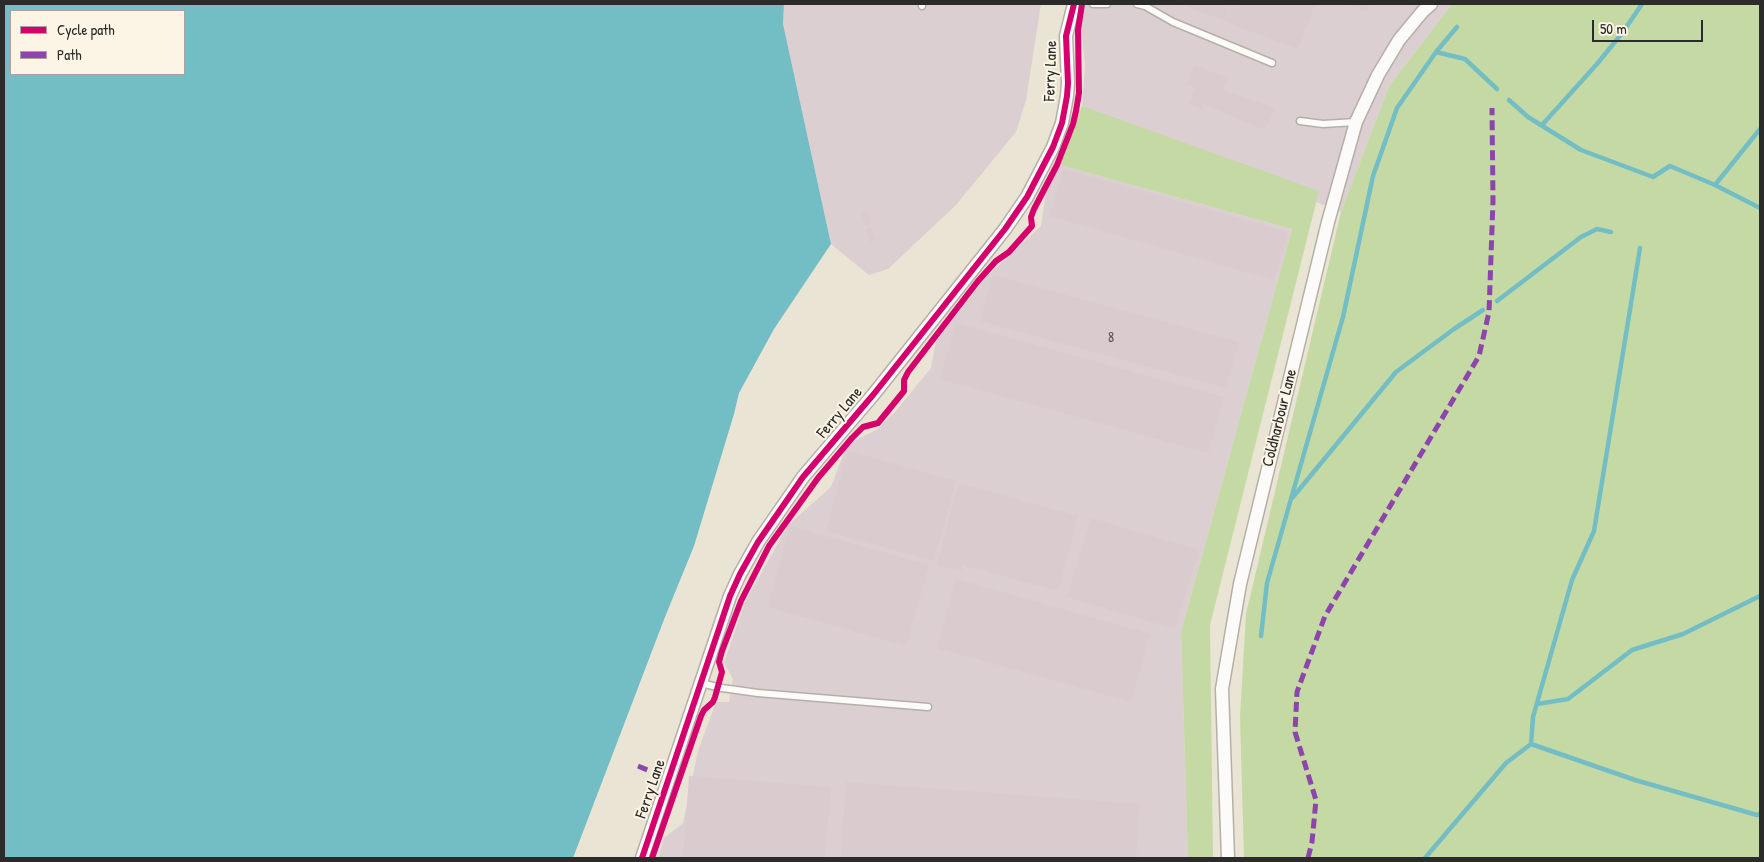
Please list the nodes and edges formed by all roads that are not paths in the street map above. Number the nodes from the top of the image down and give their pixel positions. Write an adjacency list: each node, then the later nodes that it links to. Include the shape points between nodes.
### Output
1 (1074, 4): 9 (street, Ferry Lane, via 1066,36 1068,83 1062,123 1054,147 1004,229 804,477 758,542 730,596)
2 (1093, 4): 3 (lane)
3 (1107, 4)
4 (1137, 4): 6 (lane)
5 (1431, 4): 8 (street, Coldharbour Lane, via 1399,40)
6 (1272, 63)
7 (1300, 121): 8 (lane, via 1323,124)
8 (1356, 122): 12 (street, Coldharbour Lane, via 1328,222 1240,584 1222,689)
9 (700, 683): 10 (lane, via 758,693); 11 (street, Ferry Lane)
10 (928, 707)
11 (642, 858)
12 (1228, 858)

